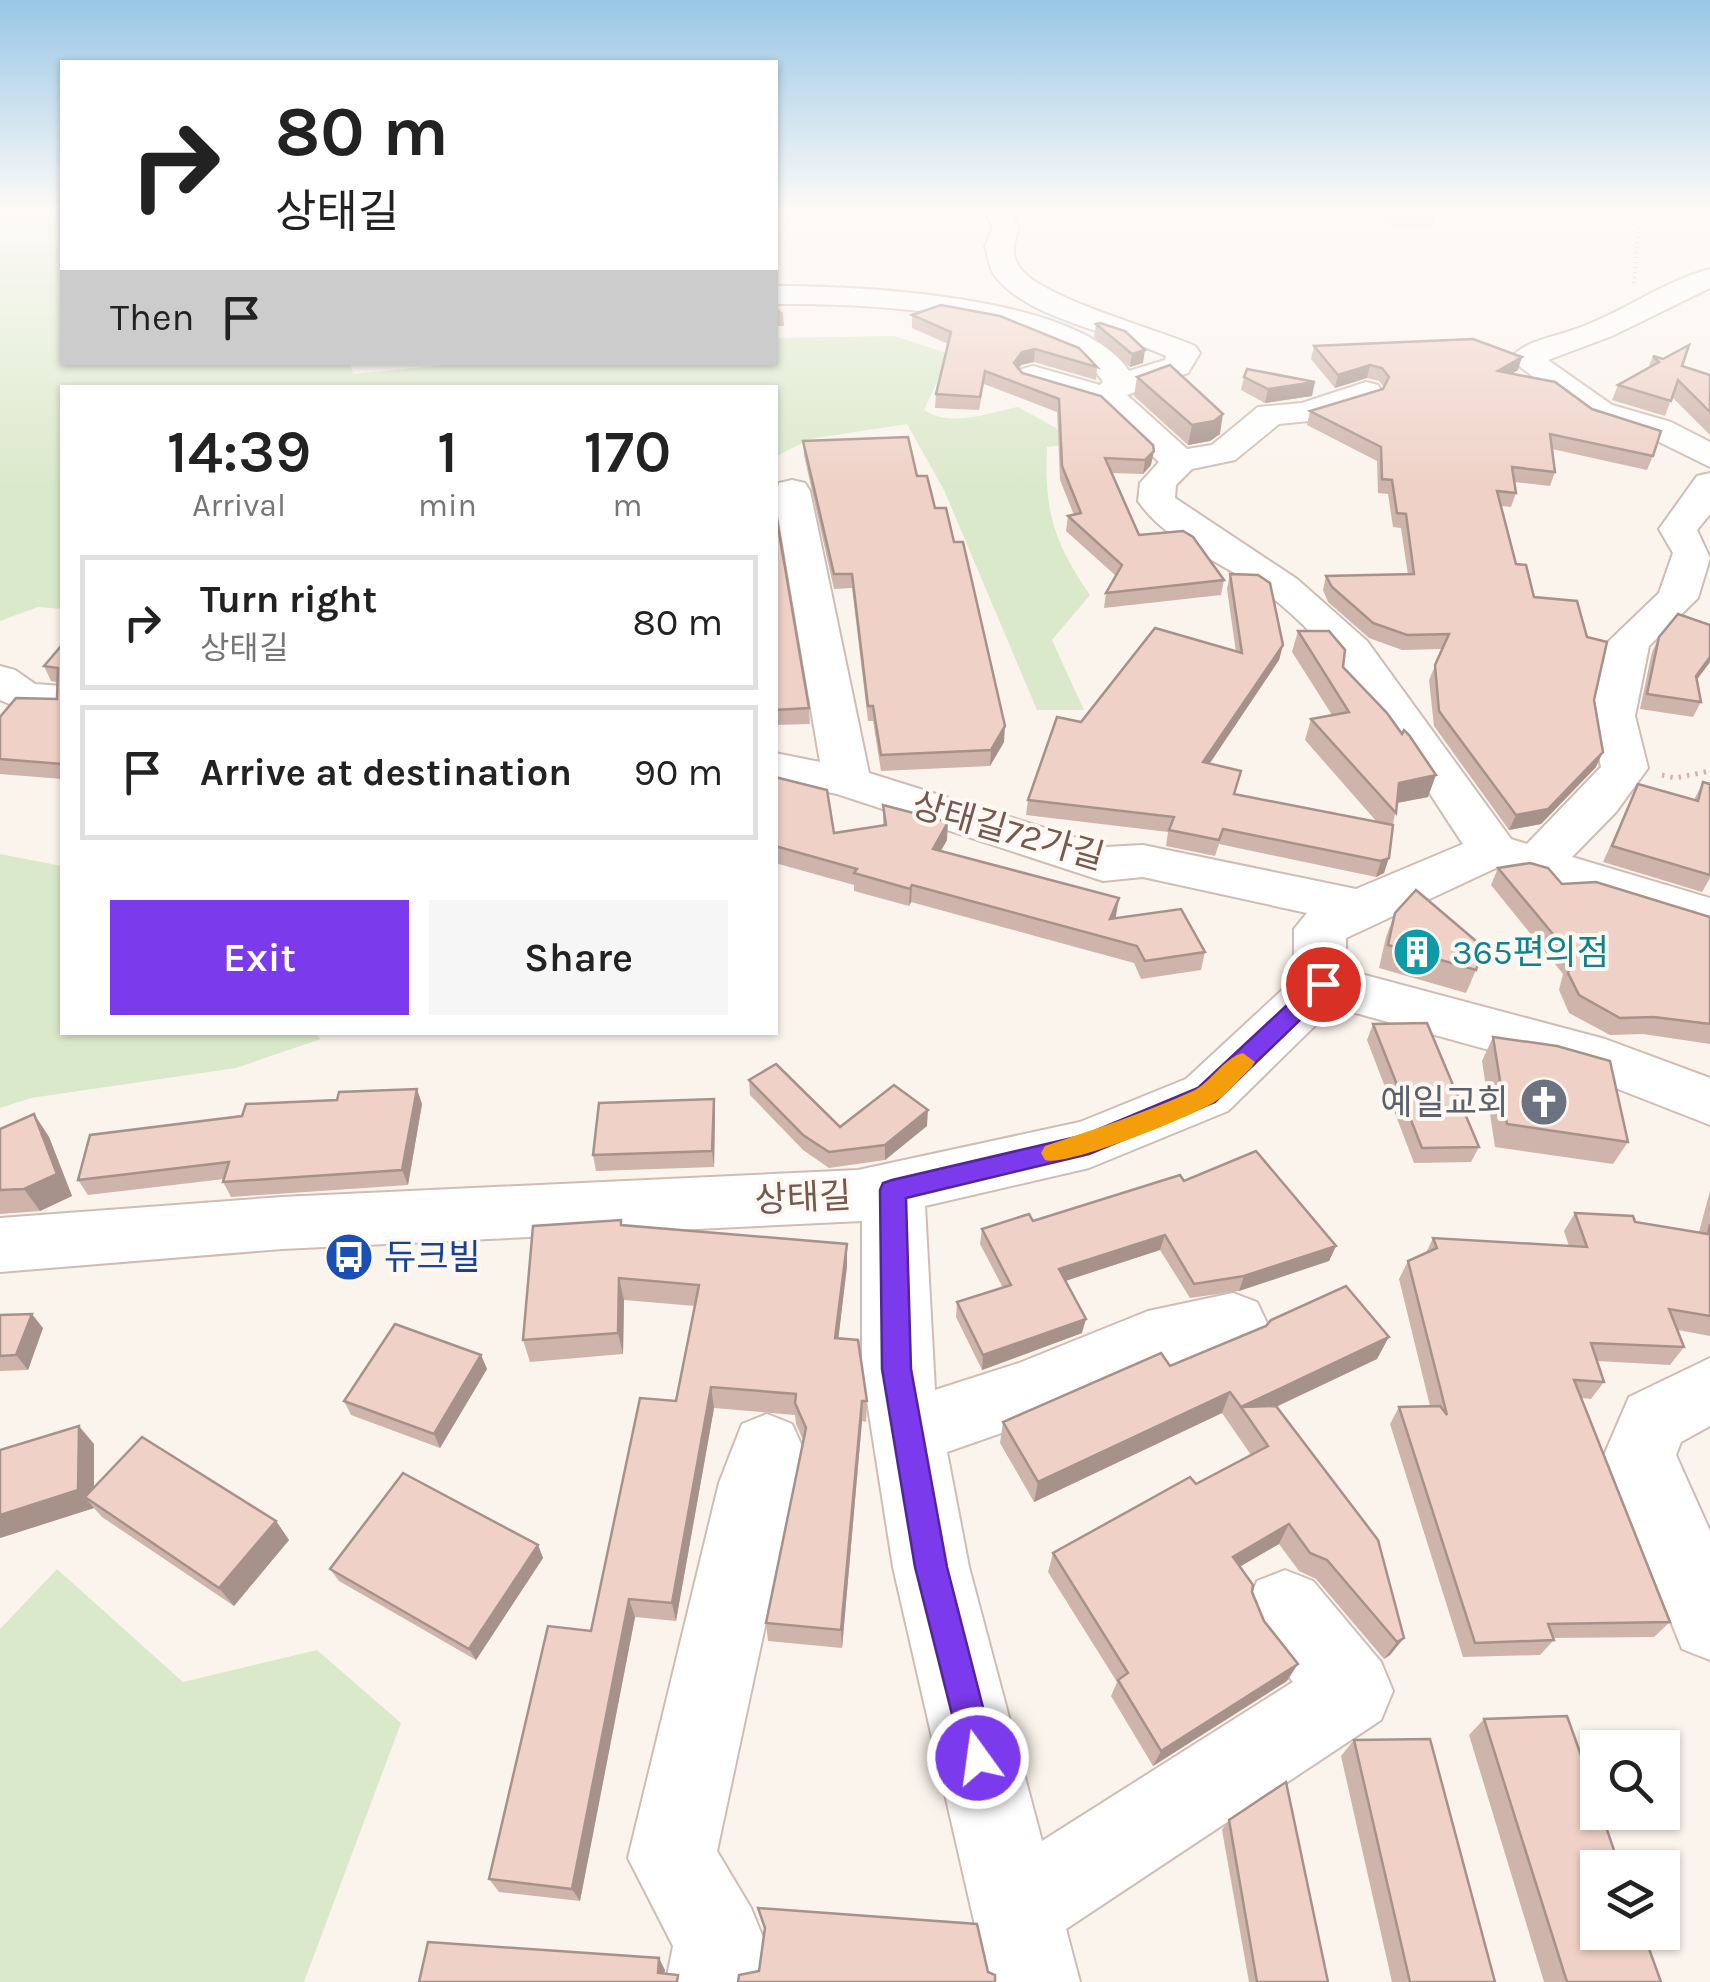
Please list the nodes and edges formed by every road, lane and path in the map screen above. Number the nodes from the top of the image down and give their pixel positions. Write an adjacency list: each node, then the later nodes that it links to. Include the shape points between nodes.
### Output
1 (913, 300): 7 (street, via 1020,322 1090,348 1117,370)
2 (1048, 300): 7 (street, via 1184,353 1176,366)
3 (1629, 300): 5 (path)
4 (1655, 300): 5 (street)
5 (1620, 320): 9 (street, via 1526,359 1600,412 1659,429)
6 (1032, 376): 7 (street)
7 (1114, 390): 10 (street)
8 (1366, 392): 10 (street, via 1306,413 1270,414 1223,453)
9 (1710, 456)
10 (1180, 461): 17 (street, via 1158,483 1156,501 1283,588 1352,650)
11 (1710, 484): 17 (street, via 1678,529 1692,553 1678,598 1629,642 1613,716 1625,768 1599,801)
12 (792, 491): 16 (street)
13 (0, 679): 14 (street, via 24,696)
14 (60, 700)
15 (778, 767): 16 (street, 상태길72가길)
16 (847, 782): 18 (street, 상태길72가길, via 1103,864 1144,862)
17 (1515, 856): 18 (street); 19 (street)
18 (1360, 908): 20 (street, via 1320,930)
19 (1710, 916)
20 (1323, 984): 21 (street, via 1605,1061); 22 (street, 상태길, via 1207,1095 1089,1144)
21 (1710, 1102)
22 (892, 1190): 23 (street, 상태길, via 282,1223); 26 (street, via 897,1369)
23 (0, 1246)
24 (1233, 1323): 26 (street, via 1148,1340 1028,1392)
25 (1710, 1390): 29 (street, via 1654,1420 1640,1454)
26 (907, 1432): 30 (street, via 931,1567)
27 (767, 1448): 31 (street, via 672,1858 719,1940)
28 (1284, 1609): 30 (street, via 1352,1692)
29 (1710, 1621)
30 (1025, 1946)
31 (712, 1982)

